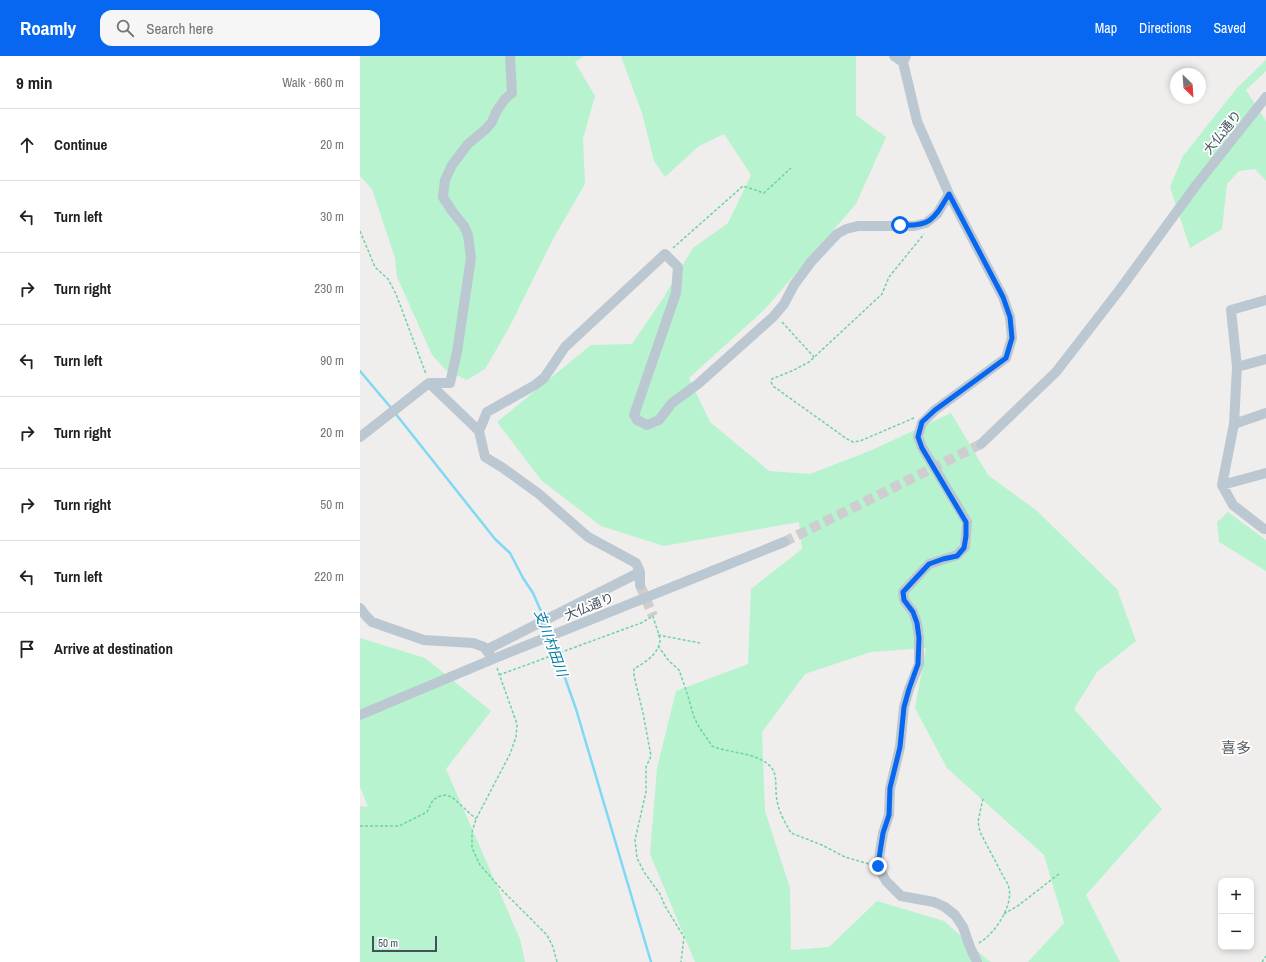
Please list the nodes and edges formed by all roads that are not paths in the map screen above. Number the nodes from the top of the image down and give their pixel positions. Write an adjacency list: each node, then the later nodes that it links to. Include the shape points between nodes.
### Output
1 (510, 56): 8 (street, via 512,93 500,106 486,129 468,144 452,165 445,180 443,197 464,226 471,258 450,382)
2 (901, 58): 4 (street, via 917,121)
3 (1266, 97): 13 (street, 大仏通り, via 1197,184 1056,372)
4 (949, 194): 11 (street, via 937,214 926,223 914,226 858,226 837,234 811,262 775,314 698,384 672,403 659,420 647,425 637,420 634,415 676,293 678,268 665,254 565,347 544,378 487,412); 24 (street, via 1003,297 1010,317 1012,338 1006,358 935,410 922,422 918,437 966,522 966,536 964,548 957,556 929,564 903,592 904,600 917,623 918,664 904,707 900,747 890,788 889,815 883,833 878,866 886,881 901,896 934,902 955,914)
5 (1266, 300): 7 (street, via 1231,310)
6 (1266, 359): 7 (street)
7 (1237, 367): 10 (street)
8 (429, 383): 11 (street); 12 (street)
9 (1266, 413): 10 (street)
10 (1234, 424): 15 (street)
11 (478, 431): 18 (street, via 485,457 539,494 588,537 636,563)
12 (360, 437)
13 (981, 444)
14 (1266, 473): 15 (street)
15 (1222, 485): 16 (street, via 1233,505)
16 (1266, 529)
17 (784, 542): 22 (street, 大仏通り)
18 (640, 572): 19 (street); 21 (street)
19 (640, 585)
20 (360, 608): 21 (street, via 372,622 424,640 473,643)
21 (486, 650): 22 (street)
22 (493, 659): 23 (street, 大仏通り)
23 (360, 715)
24 (977, 962)

